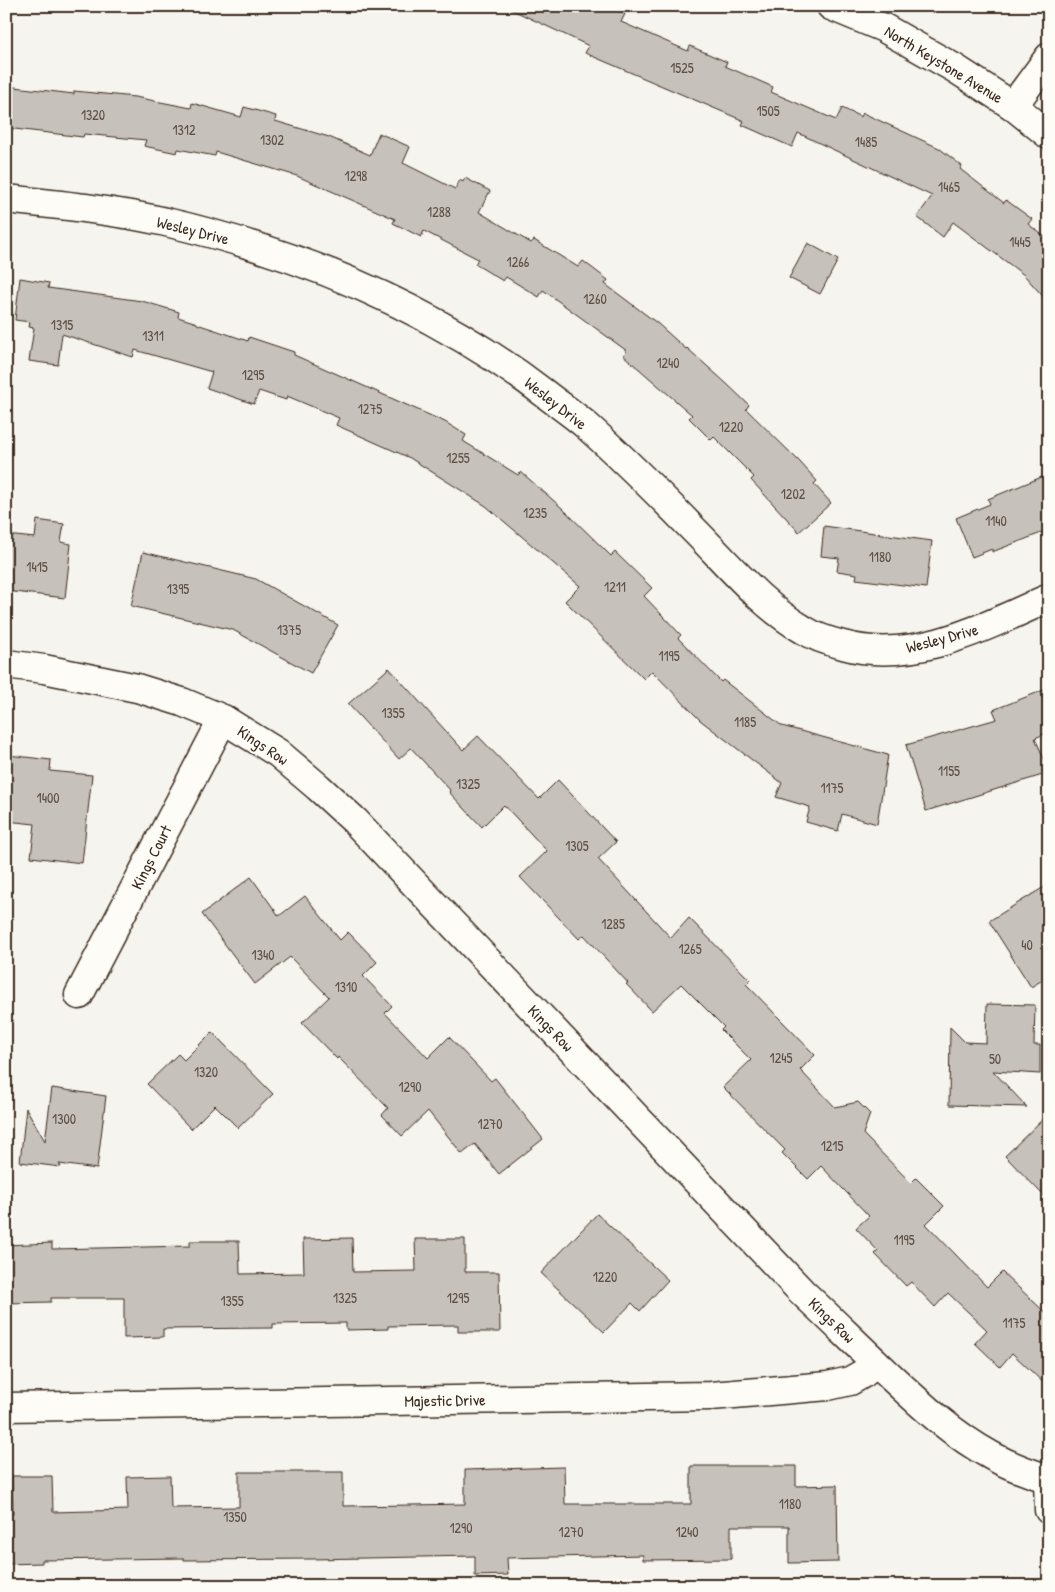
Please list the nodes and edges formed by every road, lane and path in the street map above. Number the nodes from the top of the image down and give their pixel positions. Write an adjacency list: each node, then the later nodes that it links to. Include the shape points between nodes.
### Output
1 (831, 6): 3 (street, North Keystone Avenue, via 884,28)
2 (1049, 57): 3 (street)
3 (1013, 106): 4 (street, North Keystone Avenue)
4 (1049, 135)
5 (6, 198): 6 (street, Wesley Drive, via 164,222 232,240 308,264 384,296 452,331 584,424 767,604 806,632 845,646 910,649 986,626)
6 (1049, 598)
7 (6, 664): 8 (street, Kings Row, via 137,688)
8 (223, 719): 9 (street, Kings Court); 10 (street, Kings Row, via 278,753 355,821 802,1292)
9 (79, 996)
10 (876, 1362): 11 (street, Majestic Drive, via 850,1381 828,1386 711,1396); 12 (street, Kings Row, via 960,1436 992,1456)
11 (6, 1407)
12 (1048, 1479): 13 (street)
13 (1049, 1510)

